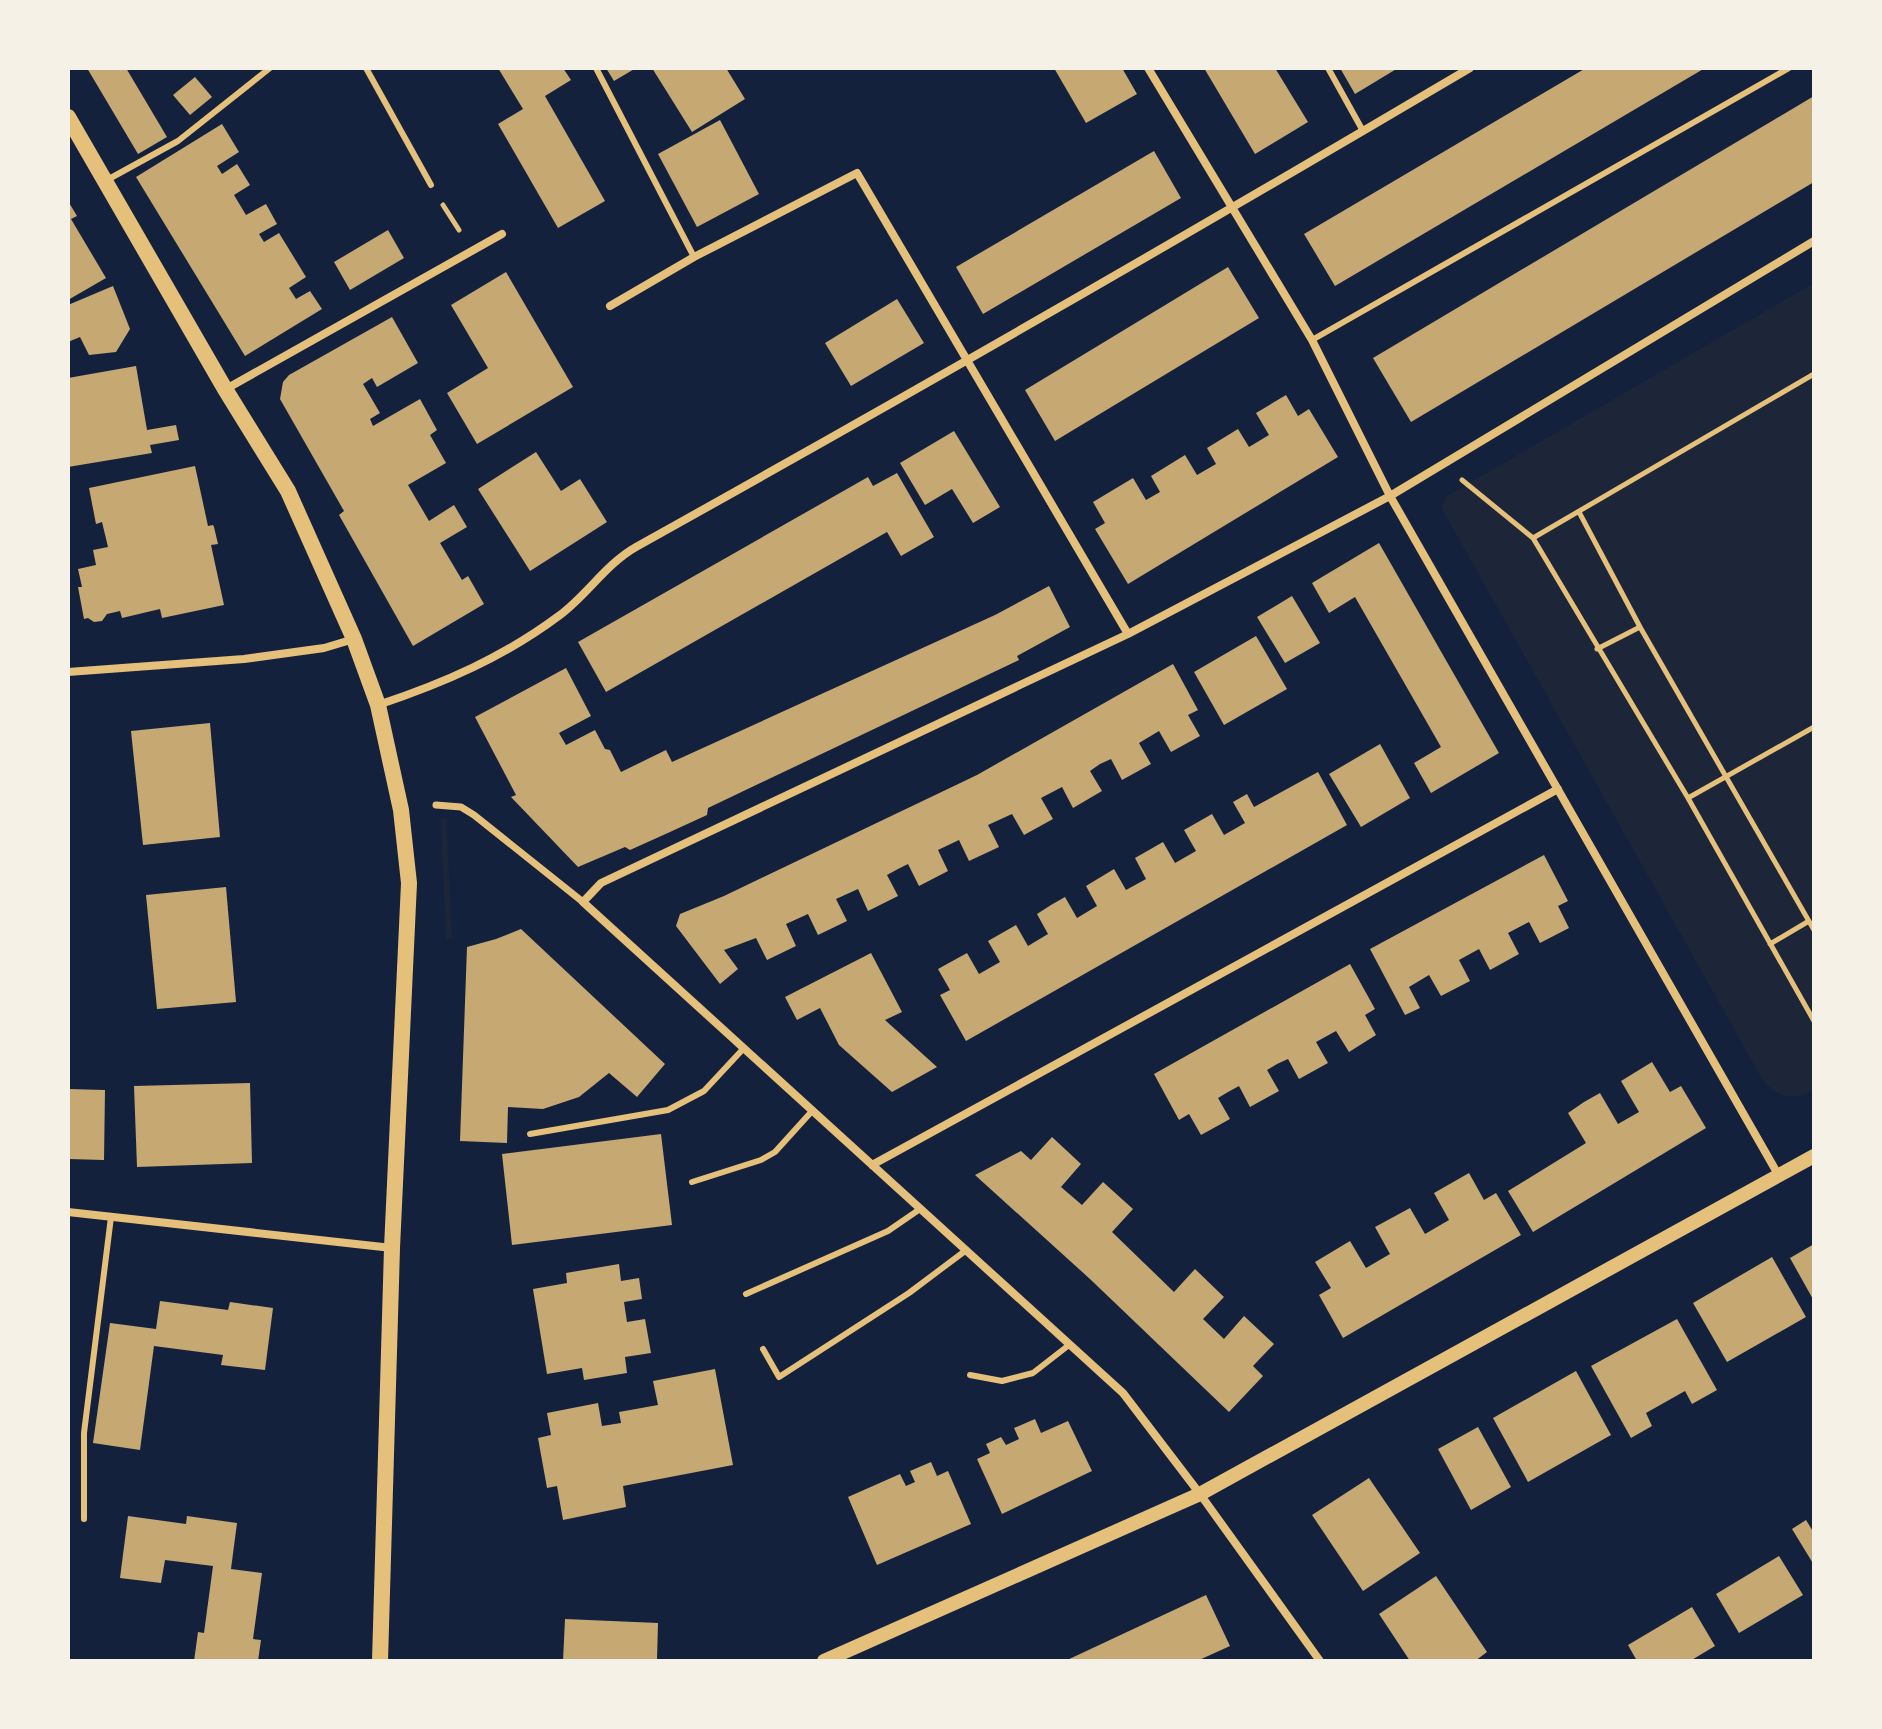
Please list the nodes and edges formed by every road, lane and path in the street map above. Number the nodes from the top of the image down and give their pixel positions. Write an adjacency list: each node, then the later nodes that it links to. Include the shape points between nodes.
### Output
1 (270, 68): 10 (lane, via 178,141)
2 (366, 68): 11 (lane)
3 (596, 68): 16 (lane)
4 (1148, 68): 12 (street)
5 (1328, 68): 9 (lane)
6 (1470, 68): 9 (street)
7 (1789, 68): 18 (lane)
8 (68, 117): 10 (main road)
9 (1363, 131): 12 (street)
10 (104, 182): 21 (main road)
11 (431, 185): 15 (path)
12 (1232, 209): 18 (street); 19 (street)
13 (502, 234): 15 (street)
14 (1814, 241): 22 (street)
15 (472, 252): 21 (street)
16 (694, 257): 17 (street); 19 (street, via 857,173)
17 (610, 306)
18 (1312, 340): 23 (street)
19 (969, 361): 27 (street); 31 (street, via 622,555 562,614 511,648 446,682)
20 (1814, 374): 24 (path)
21 (225, 389): 28 (main road, via 288,491)
22 (1444, 465): 23 (street); 25 (path)
23 (1390, 496): 27 (street); 34 (street)
24 (1579, 512): 25 (path); 26 (path)
25 (1533, 538): 29 (path)
26 (1640, 627): 29 (path); 33 (path)
27 (1128, 634): 37 (street, via 601,883)
28 (354, 639): 30 (street, via 244,659); 31 (main road)
29 (1597, 649): 35 (path)
30 (68, 672)
31 (378, 705): 52 (main road, via 401,810 409,883)
32 (1814, 727): 33 (path)
33 (1728, 776): 35 (path); 38 (path)
34 (1558, 789): 46 (street); 47 (street)
35 (1688, 798): 40 (path)
36 (436, 805): 37 (street, via 461,807 474,815)
37 (583, 902): 42 (street)
38 (1809, 921): 39 (path); 40 (path)
39 (1814, 930)
40 (1770, 944): 41 (path)
41 (1814, 1021)
42 (744, 1048): 43 (street); 44 (lane, via 704,1091 668,1110)
43 (813, 1110): 46 (street); 48 (lane, via 775,1152)
44 (530, 1134)
45 (1814, 1156): 47 (street)
46 (872, 1165): 49 (street)
47 (1780, 1176): 58 (street)
48 (692, 1182)
49 (920, 1209): 53 (street); 54 (lane, via 888,1231)
50 (68, 1212): 51 (street)
51 (111, 1217): 52 (street); 59 (lane, via 84,1433)
52 (392, 1248): 60 (main road)
53 (965, 1251): 55 (street); 56 (lane, via 779,1377)
54 (746, 1294)
55 (1069, 1345): 57 (lane, via 1033,1373 1002,1381); 58 (street, via 1123,1393)
56 (763, 1349)
57 (970, 1375)
58 (1200, 1494): 61 (street); 62 (street)
59 (84, 1519)
60 (380, 1661)
61 (824, 1661)
62 (1320, 1661)

